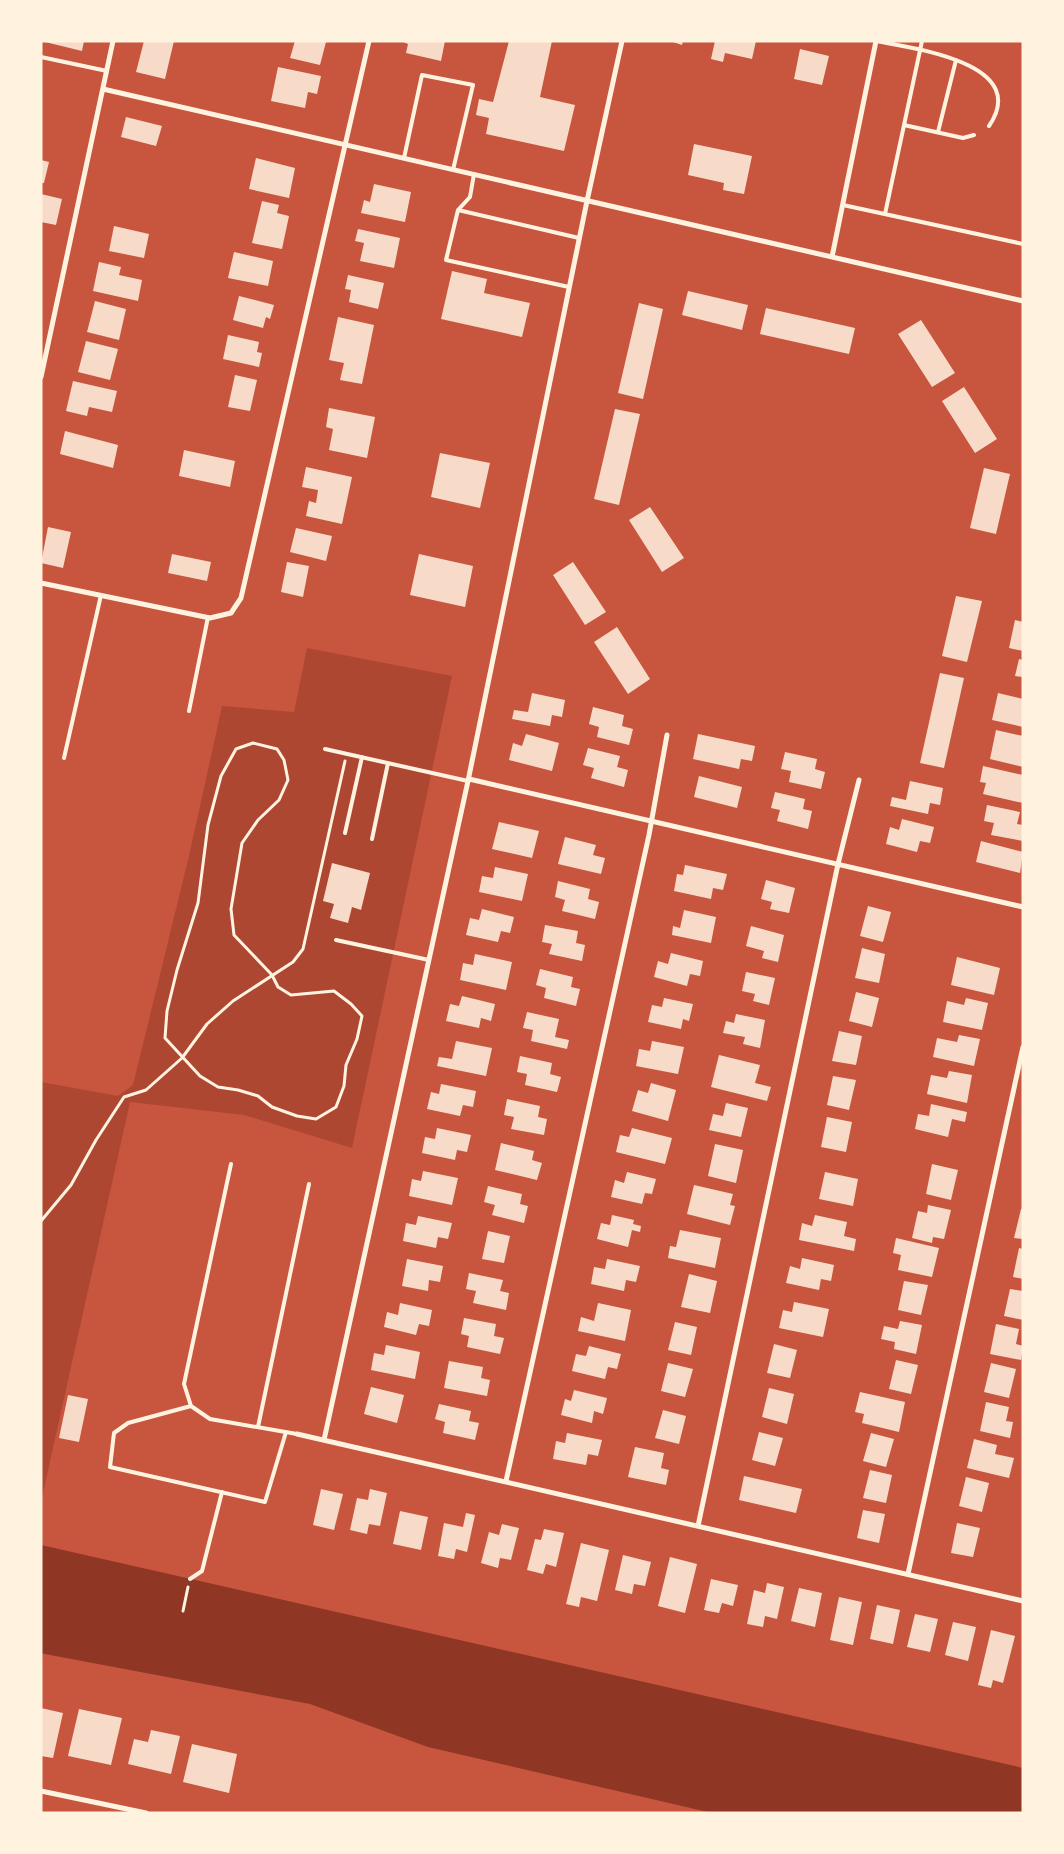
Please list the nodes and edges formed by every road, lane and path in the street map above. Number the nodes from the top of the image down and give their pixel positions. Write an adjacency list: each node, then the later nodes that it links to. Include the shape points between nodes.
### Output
1 (113, 41): 9 (street)
2 (369, 41): 15 (street)
3 (622, 41): 19 (street)
4 (876, 41): 6 (lane); 20 (street)
5 (922, 41): 6 (lane)
6 (920, 50): 8 (lane); 11 (lane)
7 (41, 57): 9 (lane)
8 (956, 60): 12 (lane, via 976,67 995,89 998,108); 13 (lane)
9 (107, 71): 10 (street)
10 (103, 88): 15 (street); 29 (street)
11 (904, 125): 13 (lane); 22 (lane)
12 (990, 126)
13 (938, 132): 14 (lane, via 963,138)
14 (974, 135)
15 (347, 145): 16 (street); 33 (street, via 241,598 231,613)
16 (404, 158): 17 (street); 17 (lane, via 422,74 473,85)
17 (453, 170): 18 (street)
18 (474, 174): 19 (street); 21 (lane, via 470,197)
19 (587, 200): 23 (street); 25 (street)
20 (843, 205): 22 (lane); 25 (street)
21 (458, 210): 23 (lane); 26 (lane, via 446,260)
22 (886, 214): 24 (lane)
23 (579, 238): 26 (street)
24 (1023, 244)
25 (832, 257): 27 (street)
26 (569, 287): 41 (street)
27 (1023, 301)
28 (41, 344): 29 (street)
29 (48, 346): 30 (street)
30 (41, 377)
31 (41, 583): 32 (street)
32 (101, 595): 33 (street); 39 (lane)
33 (208, 618): 34 (lane)
34 (189, 711)
35 (667, 735): 43 (street)
36 (325, 748): 37 (lane)
37 (347, 754): 38 (lane); 50 (path, via 303,949 293,962)
38 (362, 757): 40 (lane); 44 (lane)
39 (64, 758)
40 (388, 763): 41 (lane); 45 (lane)
41 (468, 780): 43 (street); 49 (street)
42 (859, 780): 46 (street)
43 (651, 823): 46 (street); 61 (street)
44 (345, 833)
45 (372, 839)
46 (838, 864): 47 (street); 63 (street)
47 (1023, 907)
48 (336, 940): 49 (lane)
49 (429, 960): 60 (street)
50 (272, 975): 52 (path, via 233,1001 207,1024); 52 (path, via 278,987 291,995 334,991 362,1016 336,1107 316,1119 297,1116 272,1107 258,1096 218,1087 200,1076); 52 (path, via 234,935 231,909 242,843 258,820 279,800 288,780 284,760 277,749 253,743 236,749 221,776 208,826 198,903 167,1011 165,1038)
51 (1023, 1047): 64 (street)
52 (182, 1058): 55 (path, via 146,1090 124,1098 71,1185)
53 (232, 1164): 56 (lane, via 184,1384)
54 (309, 1184): 57 (lane)
55 (41, 1221)
56 (191, 1406): 57 (lane, via 210,1419); 62 (lane, via 128,1423 114,1433 110,1468)
57 (258, 1427): 58 (lane)
58 (286, 1432): 59 (lane); 62 (lane, via 266,1502)
59 (297, 1434): 60 (street)
60 (324, 1440): 61 (street)
61 (506, 1481): 63 (street)
62 (222, 1492): 65 (lane, via 202,1570)
63 (698, 1526): 64 (street)
64 (908, 1574): 67 (street)
65 (190, 1578)
66 (188, 1587): 68 (path)
67 (1023, 1601)
68 (183, 1611)
69 (41, 1791): 70 (street)
70 (146, 1813)

